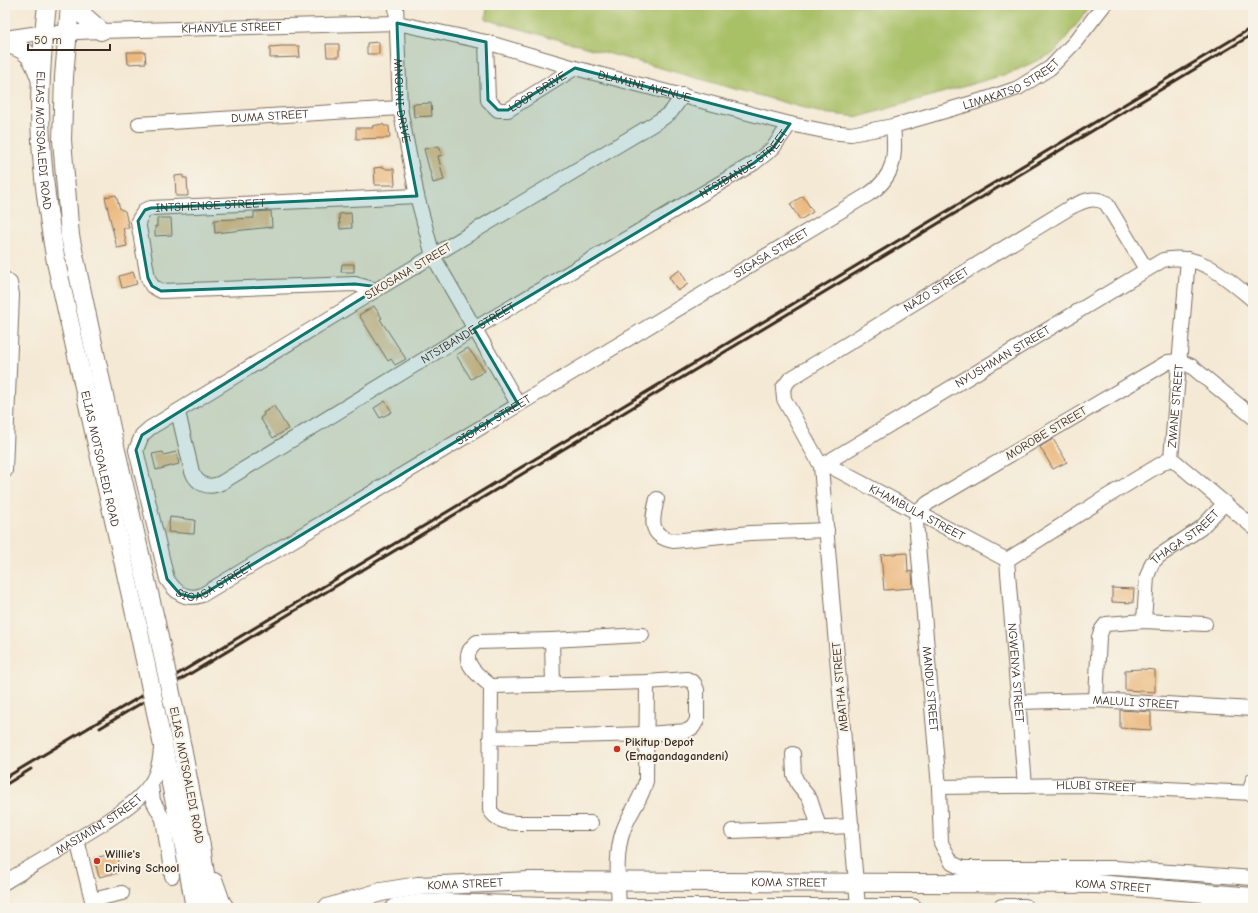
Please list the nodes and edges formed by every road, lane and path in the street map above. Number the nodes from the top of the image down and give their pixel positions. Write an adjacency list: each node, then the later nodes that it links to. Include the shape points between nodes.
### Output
1 (47, 5): 9 (main road, ELIAS MOTSOALEDI ROAD)
2 (70, 5): 8 (main road, ELIAS MOTSOALEDI ROAD)
3 (79, 5): 7 (main road, via 84,16)
4 (396, 5): 6 (street, MNGUNI DRIVE)
5 (1104, 5): 19 (street, LIMAKATSO STREET, via 1062,56 1050,68 1030,81 1003,94)
6 (396, 23): 7 (street, KHANYILE STREET); 11 (street, DLAMINI AVENUE); 16 (street, MNGUNI DRIVE)
7 (101, 31): 8 (street, KHANYILE STREET)
8 (66, 33): 9 (street, KHANYILE STREET); 68 (main road, ELIAS MOTSOALEDI ROAD, bridge, via 62,140 70,236 156,623)
9 (44, 34): 10 (street, KHANYILE STREET); 14 (main road, ELIAS MOTSOALEDI ROAD)
10 (5, 38)
11 (486, 42): 13 (street, DLAMINI AVENUE); 13 (street, LOOP DRIVE, via 488,100 498,110 508,110)
12 (5, 44): 14 (main road, via 24,50)
13 (575, 68): 15 (street, DLAMINI AVENUE)
14 (42, 81): 55 (main road, ELIAS MOTSOALEDI ROAD, bridge, via 41,140 56,262)
15 (683, 96): 18 (street, DLAMINI AVENUE); 21 (street, SIKOSANA STREET, via 671,112 660,120)
16 (400, 108): 17 (street, DUMA STREET); 20 (street, MNGUNI DRIVE)
17 (139, 124)
18 (790, 124): 19 (street, DLAMINI AVENUE, via 851,134); 27 (street, NTSIBANDE STREET, via 773,148 754,163)
19 (893, 126): 30 (street, SIGASA STREET, via 893,158 889,173 878,188)
20 (417, 196): 21 (street, MNGUNI DRIVE); 25 (street, INTSHENGE STREET, via 151,208 145,210 138,221 148,278 152,286 161,291 355,284)
21 (433, 256): 25 (street, SIKOSANA STREET); 27 (street, MNGUNI DRIVE)
22 (1188, 259): 23 (street, NYUSHMAN STREET, via 1163,260); 26 (street, NYUSHMAN STREET, via 1212,267); 28 (street, ZWANE STREET)
23 (1146, 269): 35 (street, NYUSHMAN STREET); 35 (street, NAZO STREET, via 1106,203 1093,199 1071,207 787,382 782,390 783,396)
24 (5, 279): 29 (street, via 10,283 12,295)
25 (376, 290): 31 (street, SIKOSANA STREET)
26 (1253, 300)
27 (474, 328): 30 (street, MNGUNI DRIVE); 31 (street, NTSIBANDE STREET, via 216,485 202,484 196,480)
28 (1179, 361): 32 (street, via 1196,370); 34 (street, ZWANE STREET); 39 (street, MOROBE STREET, via 1160,365 935,499)
29 (7, 373): 36 (street)
30 (518, 404): 33 (street, SIGASA STREET, via 196,597 180,594 168,579)
31 (178, 412): 33 (street, SIKOSANA STREET, via 146,432)
32 (1253, 417)
33 (136, 450)
34 (1171, 458): 38 (street); 42 (street, ZWANE STREET, via 1106,496)
35 (824, 465): 39 (street, KHAMBULA STREET); 41 (street, MBATHA STREET)
36 (5, 470)
37 (657, 499): 41 (street, via 653,518 656,531 663,538 673,541 750,533)
38 (1225, 503): 40 (street); 43 (street, THAGA STREET, via 1201,528 1152,563 1147,577)
39 (917, 513): 42 (street, KHAMBULA STREET); 59 (street, MANDU STREET, via 916,526)
40 (1253, 527)
41 (827, 530): 64 (street, MBATHA STREET)
42 (1007, 560): 51 (street, NGWENYA STREET)
43 (1144, 621): 44 (street); 50 (street, via 1109,623 1102,629 1099,640)
44 (1205, 624)
45 (642, 635): 46 (street)
46 (552, 640): 48 (street); 49 (street, via 477,642 470,648 468,659 473,672)
47 (647, 682): 48 (street); 53 (street); 53 (street, via 687,679 697,690 697,720 694,727 687,731)
48 (554, 685): 49 (street)
49 (491, 686): 54 (street)
50 (1096, 700): 51 (street, MALULI STREET); 52 (street, MALULI STREET)
51 (1018, 702): 58 (street, NGWENYA STREET)
52 (1253, 709)
53 (647, 734): 54 (street); 73 (street, via 646,781 643,794 623,829 619,844)
54 (490, 738): 63 (street, via 490,810 494,818 516,823)
55 (162, 743): 57 (street, MASIMINI STREET, via 160,762); 79 (main road, ELIAS MOTSOALEDI ROAD, via 186,852)
56 (793, 754): 65 (street, via 794,775 810,799)
57 (151, 785): 61 (street, MASIMINI STREET); 62 (street)
58 (1025, 786): 59 (street, HLUBI STREET); 60 (street, HLUBI STREET)
59 (939, 787): 69 (street, MANDU STREET, via 941,843)
60 (1252, 789)
61 (126, 808): 62 (street, via 137,805); 67 (street, MASIMINI STREET)
62 (156, 808): 70 (street, via 163,819)
63 (591, 823)
64 (852, 826): 65 (street); 74 (street, MBATHA STREET)
65 (819, 827): 66 (street)
66 (732, 831)
67 (77, 840): 72 (street, MASIMINI STREET); 77 (street)
68 (201, 846): 80 (main road, ELIAS MOTSOALEDI ROAD); 81 (main road)
69 (952, 863): 71 (street, KOMA STREET, via 962,868 1116,868)
70 (172, 876)
71 (1253, 878)
72 (5, 882)
73 (618, 882): 74 (main road, KOMA STREET); 82 (main road, KOMA STREET, via 530,881 418,886 381,892); 84 (street)
74 (857, 882): 76 (main road, KOMA STREET, via 1097,884); 78 (street, MBATHA STREET)
75 (122, 893): 77 (street)
76 (1253, 897)
77 (93, 904)
78 (858, 907): 84 (main road, KOMA STREET); 85 (main road, KOMA STREET)
79 (195, 908)
80 (210, 908)
81 (225, 908)
82 (327, 908)
83 (395, 908): 84 (main road, KOMA STREET, via 445,903)
84 (619, 908)
85 (913, 908)
86 (1002, 908): 87 (main road)
87 (1025, 908)

